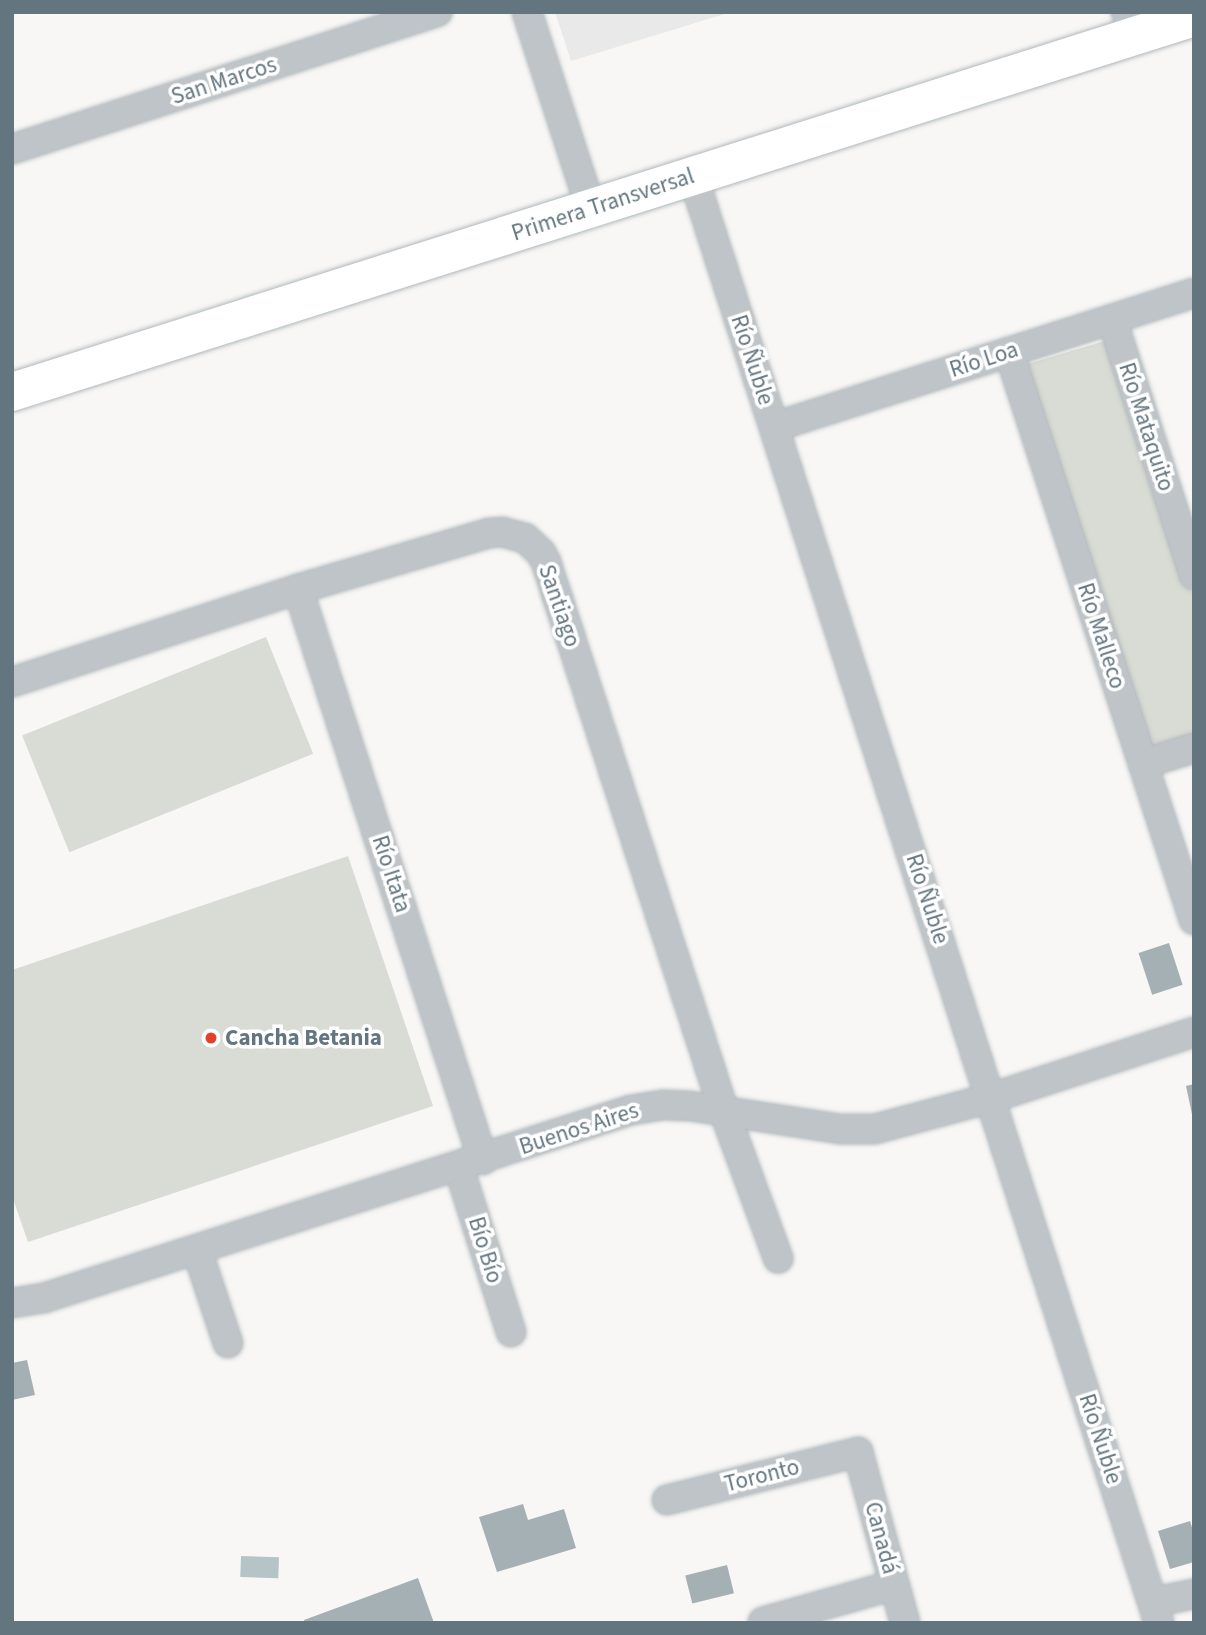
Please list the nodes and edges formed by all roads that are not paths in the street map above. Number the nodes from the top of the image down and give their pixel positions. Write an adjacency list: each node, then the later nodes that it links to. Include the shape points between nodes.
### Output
1 (437, 12): 5 (street, San Marcos)
2 (527, 12): 7 (street)
3 (1194, 18): 4 (main road, Primera Transversal)
4 (1131, 24): 6 (main road, Primera Transversal)
5 (12, 149)
6 (693, 176): 7 (main road, Primera Transversal); 12 (street, Río Ñuble)
7 (591, 209): 11 (main road, Primera Transversal)
8 (1194, 293): 9 (street, Río Loa)
9 (1111, 319): 10 (street, Río Loa); 13 (street, Río Mataquito)
10 (1009, 352): 12 (street, Río Loa); 17 (street, Río Malleco)
11 (12, 392)
12 (774, 427): 20 (street, Río Ñuble)
13 (1194, 575)
14 (298, 589): 15 (street, Santiago); 21 (street, Santiago, via 489,533 513,533 541,552); 22 (street, Río Itata)
15 (12, 682)
16 (1194, 748): 17 (street)
17 (1143, 764): 18 (street, Río Malleco)
18 (1194, 920)
19 (1194, 1032): 20 (street, Buenos Aires)
20 (991, 1098): 21 (street, Buenos Aires, via 894,1125 856,1130); 32 (street, Río Ñuble)
21 (724, 1111): 22 (street, Buenos Aires, via 647,1107); 24 (street, Santiago)
22 (471, 1164): 23 (street, Buenos Aires); 26 (street, Bío Bío)
23 (197, 1250): 25 (street, Buenos Aires, via 44,1298); 27 (street)
24 (779, 1258)
25 (12, 1303)
26 (511, 1332)
27 (228, 1343)
28 (858, 1452): 29 (street, Toronto); 30 (street, Canadá)
29 (667, 1500)
30 (894, 1585): 33 (street); 34 (street, Canadá)
31 (1194, 1594): 32 (street)
32 (1156, 1612)
33 (763, 1622)
34 (905, 1623)

